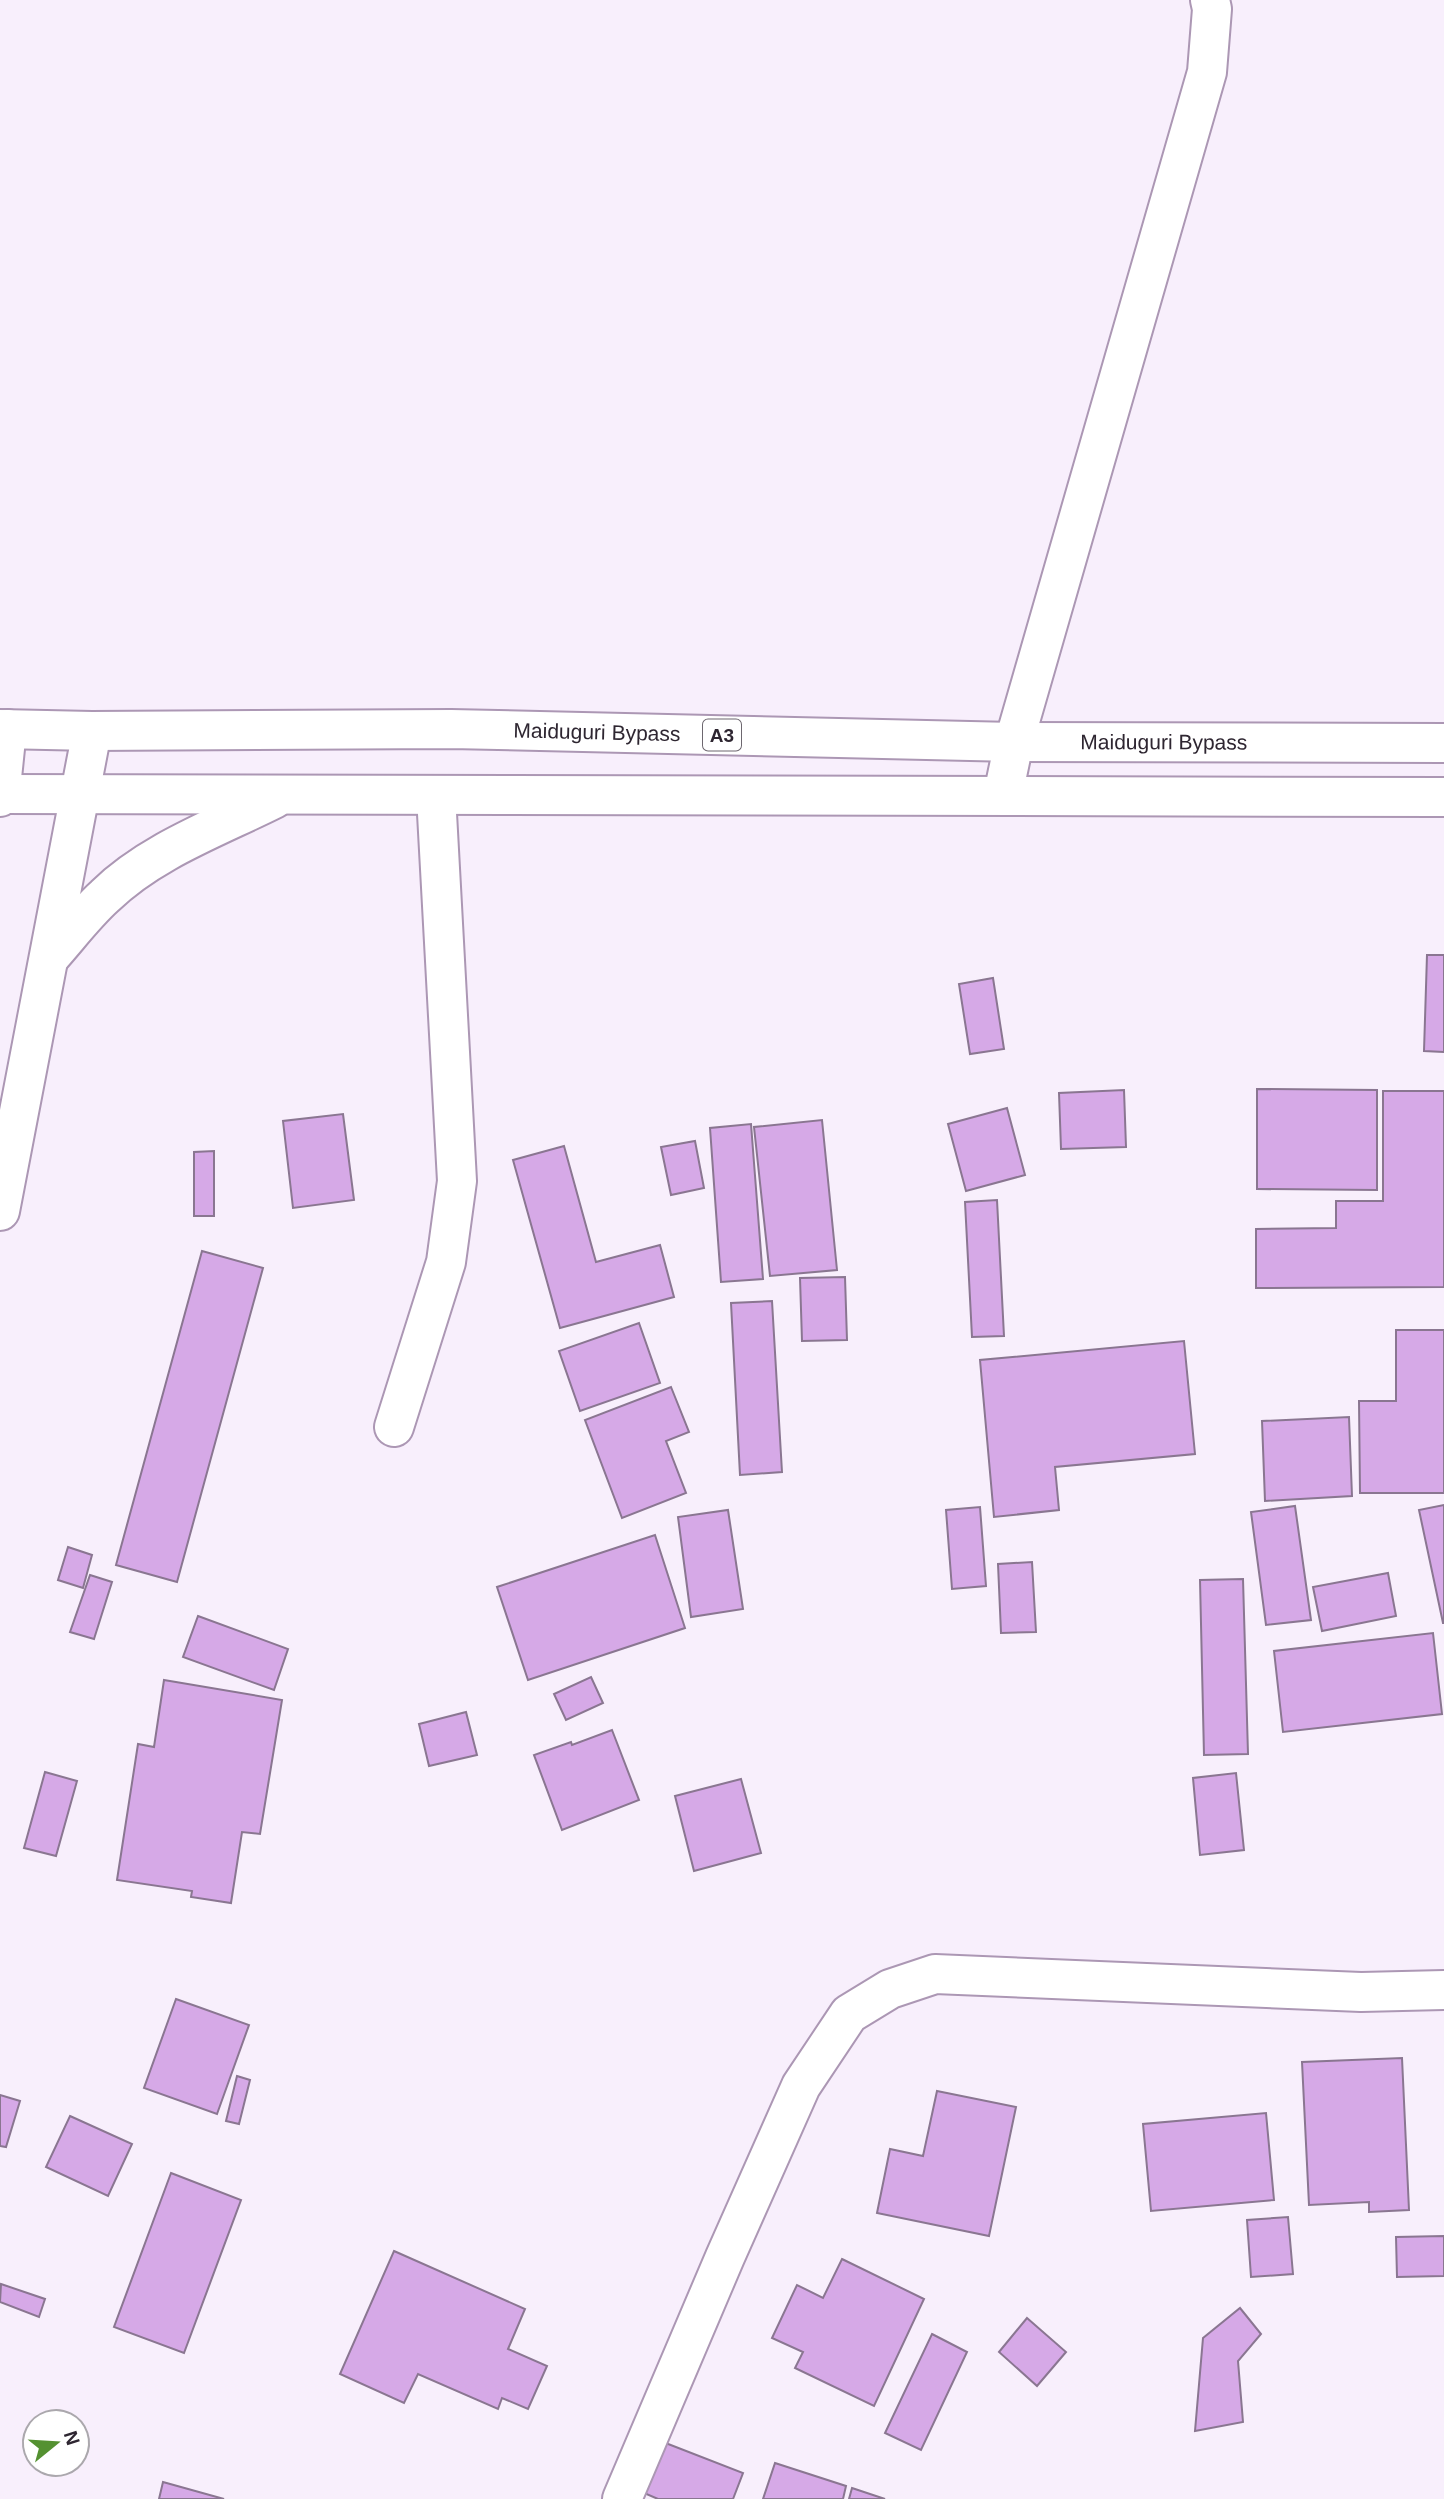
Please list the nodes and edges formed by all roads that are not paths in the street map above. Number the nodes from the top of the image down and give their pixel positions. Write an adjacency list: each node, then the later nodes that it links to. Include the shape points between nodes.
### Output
1 (1210, 0): 4 (main road, via 1207,72)
2 (4, 729): 3 (main road, Maiduguri Bypass / A3); 7 (main road)
3 (92, 731): 4 (main road, Maiduguri Bypass / A3, via 451,729); 6 (main road)
4 (1014, 741): 5 (main road, Maiduguri Bypass / A3); 9 (main road)
5 (1444, 743)
6 (79, 793): 7 (main road); 8 (main road); 12 (main road)
7 (0, 795)
8 (281, 795): 10 (main road); 12 (main road, via 130,875)
9 (1003, 795): 10 (main road); 11 (main road)
10 (436, 796): 14 (main road, via 457,1181 446,1262)
11 (1444, 797)
12 (50, 957): 13 (main road)
13 (0, 1211)
14 (394, 1427)
15 (1444, 1990): 16 (main road, via 1361,1992 935,1974 890,1989 849,2014 801,2086)
16 (622, 2499)

